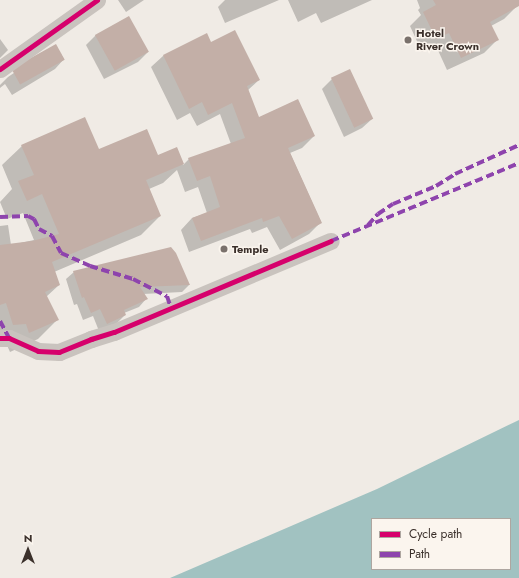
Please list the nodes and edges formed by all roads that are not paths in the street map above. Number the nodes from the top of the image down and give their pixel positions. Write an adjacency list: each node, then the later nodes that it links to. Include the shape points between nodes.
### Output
1 (97, 0): 2 (street)
2 (0, 69)
3 (331, 241): 4 (street, via 114,332 59,352 38,351 9,338)
4 (0, 338)

